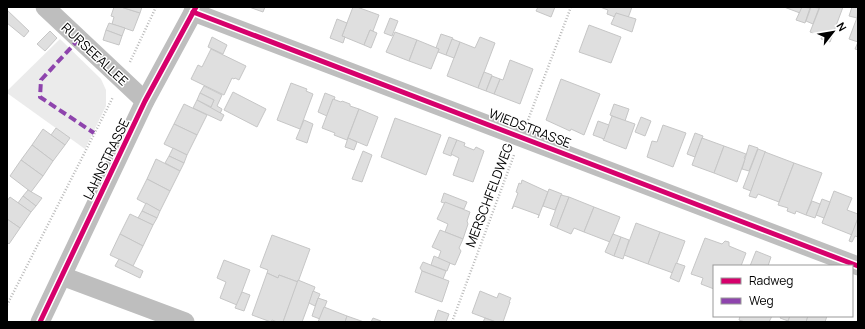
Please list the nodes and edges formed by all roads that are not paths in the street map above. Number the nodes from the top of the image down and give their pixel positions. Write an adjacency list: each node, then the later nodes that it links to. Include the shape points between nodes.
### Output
1 (45, 7): 3 (street, RURSEEALLEE)
2 (194, 9): 3 (street, LAHNSTRASSE); 4 (street, WIEDSTRASSE)
3 (145, 102): 5 (street, LAHNSTRASSE)
4 (858, 266)
5 (62, 276): 6 (street, LAHNSTRASSE); 7 (street)
6 (40, 322)
7 (185, 322)

